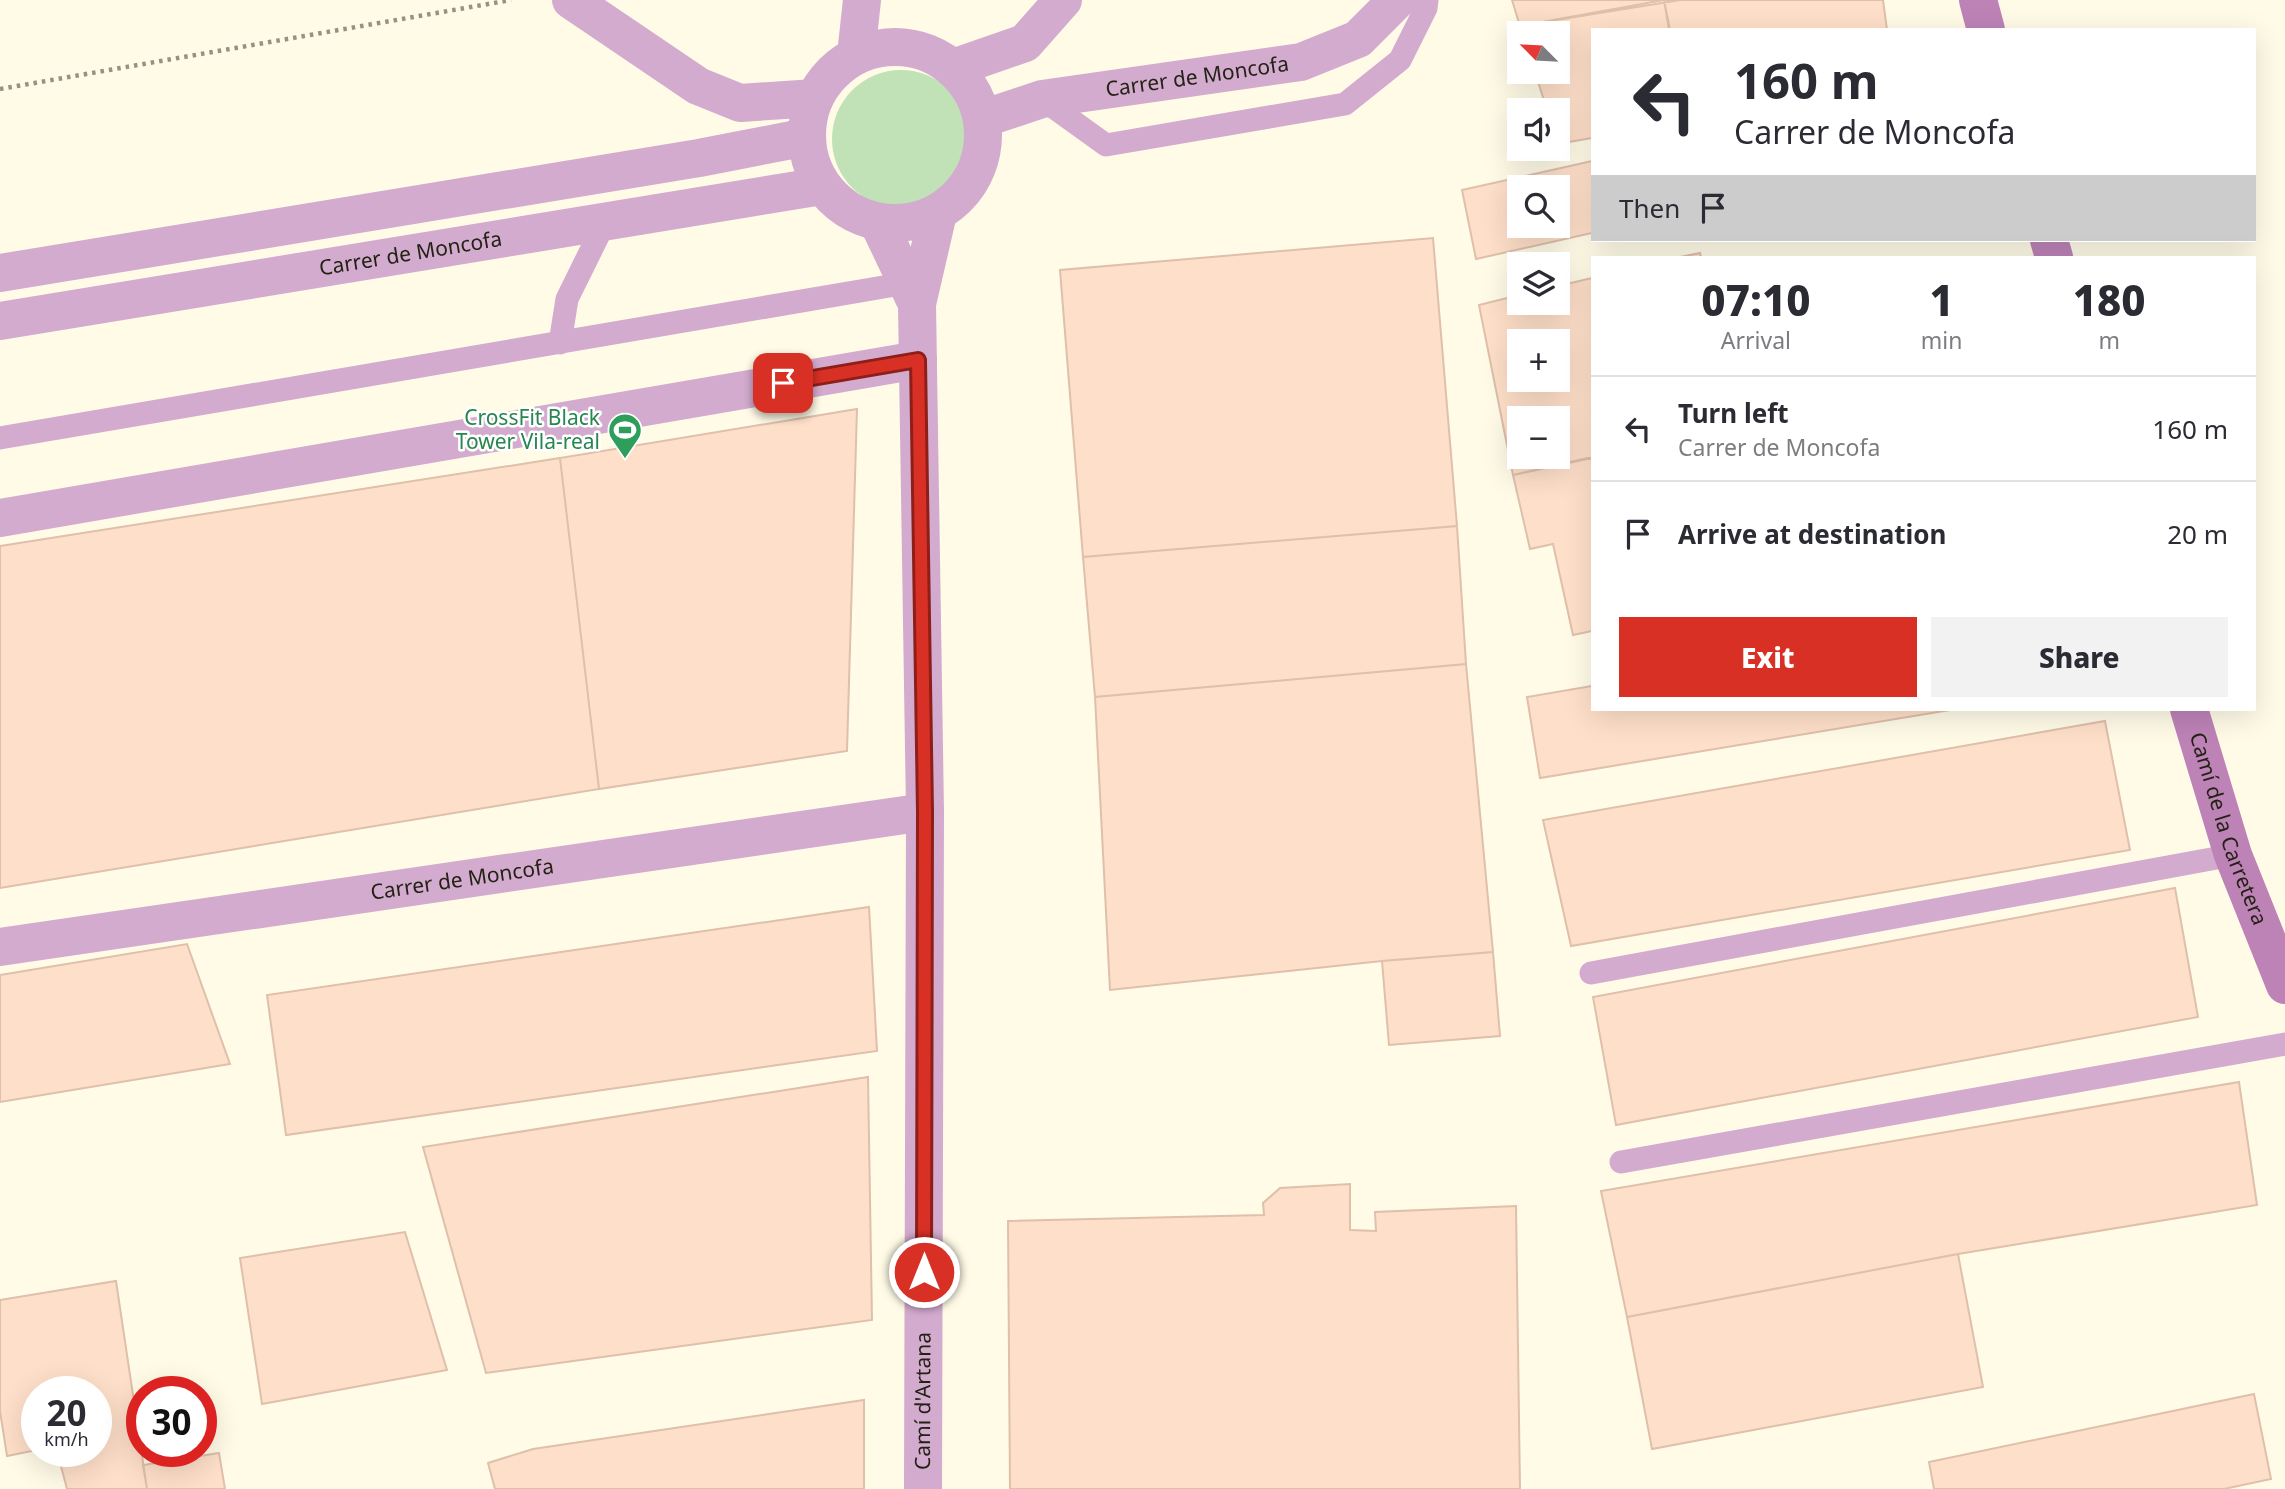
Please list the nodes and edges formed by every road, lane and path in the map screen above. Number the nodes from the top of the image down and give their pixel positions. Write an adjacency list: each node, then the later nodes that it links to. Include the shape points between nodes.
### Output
1 (511, 0): 11 (path)
2 (571, 0): 12 (street, via 698,86 740,103)
3 (862, 0): 9 (street)
4 (1063, 0): 10 (street, via 1025,43)
5 (1397, 0): 13 (street, Carrer de Moncofa, via 1357,39 1301,62)
6 (1427, 0): 13 (lane, via 1400,60 1345,104 1106,145)
7 (1978, 0): 8 (main road)
8 (1985, 28)
9 (856, 55): 10 (street, via 907,47 931,54); 12 (street, via 832,73)
10 (953, 68): 14 (street, via 972,91)
11 (0, 89)
12 (815, 99): 15 (street)
13 (1042, 99): 14 (street, Carrer de Moncofa)
14 (982, 119): 17 (street, via 983,147 975,173 960,196)
15 (807, 137): 16 (street); 20 (street)
16 (822, 186): 18 (street, Carrer de Moncofa); 19 (street, via 846,209)
17 (938, 213): 19 (street, via 908,223); 21 (street, Camí d'Artana)
18 (605, 222): 22 (street, Carrer de Moncofa); 23 (lane, via 567,299)
19 (877, 222): 21 (street, Camí d'Artana)
20 (0, 273)
21 (912, 294): 23 (lane); 24 (street, Camí d'Artana)
22 (0, 321)
23 (560, 343): 25 (lane)
24 (918, 360): 26 (street); 28 (street, Camí d'Artana)
25 (0, 438)
26 (0, 517)
27 (2190, 711): 29 (main road, Camí de la Carretera)
28 (925, 812): 30 (street, Carrer de Moncofa); 35 (street, Camí d'Artana)
29 (2233, 855): 31 (lane); 32 (main road, Camí de la Carretera)
30 (0, 947)
31 (1591, 973)
32 (2285, 985)
33 (2285, 1044): 34 (lane)
34 (1621, 1162)
35 (923, 1489)

